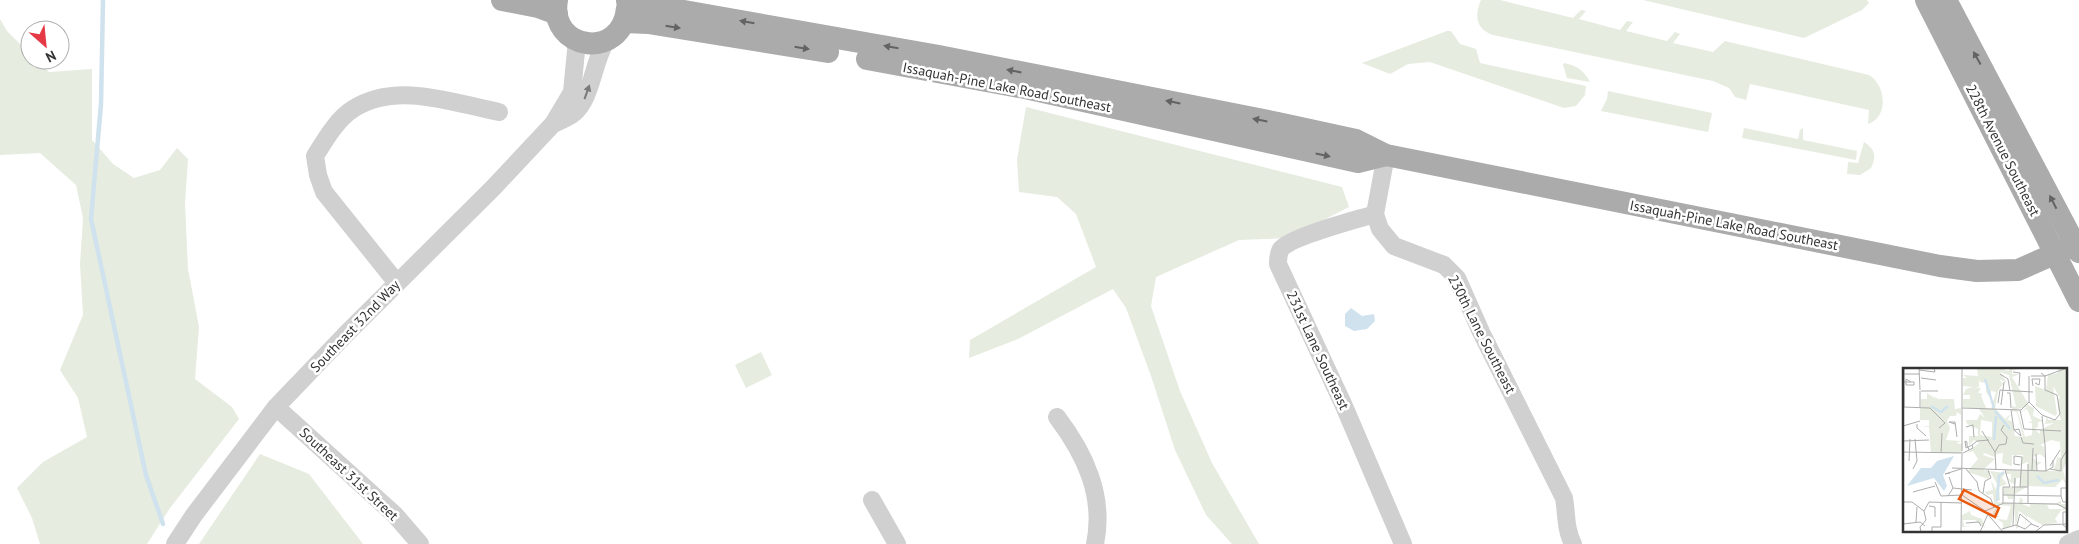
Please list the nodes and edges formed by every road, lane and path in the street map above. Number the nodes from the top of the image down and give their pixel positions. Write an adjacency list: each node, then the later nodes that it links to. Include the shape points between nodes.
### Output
1 (502, 0): 4 (main road)
2 (1926, 0): 13 (main road, 228th Avenue Southeast)
3 (1946, 0): 12 (main road, 228th Avenue Southeast, one-way to 3)
4 (557, 7): 6 (main road, via 564,29)
5 (626, 8): 7 (main road, via 620,30); 10 (main road, Issaquah-Pine Lake Road Southeast, via 939,56 1356,140)
6 (577, 40): 7 (main road, via 591,44); 9 (street, Southeast 32nd Way, via 572,92)
7 (606, 41): 9 (street, Southeast 32nd Way, one-way to 7, via 574,113 582,103 598,52)
8 (499, 112): 14 (street, via 417,96 385,95 353,109 330,132 315,156 324,192)
9 (553, 124): 14 (street, Southeast 32nd Way)
10 (1386, 155): 11 (street); 13 (main road, Issaquah-Pine Lake Road Southeast, via 1977,272 2018,270)
11 (1375, 214): 24 (street, 231st Lane Southeast, via 1290,244 1281,249 1278,264 1344,406); 25 (street, 230th Lane Southeast, via 1380,229 1394,246 1444,266 1457,278 1564,498 1566,525)
12 (2078, 247): 13 (main road, Issaquah-Pine Lake Road Southeast)
13 (2056, 255): 15 (main road, 228th Avenue Southeast)
14 (397, 283): 16 (street, Southeast 32nd Way)
15 (2079, 301)
16 (276, 407): 20 (street, Southeast 32nd Way, via 194,515); 21 (street, Southeast 31st Street, via 394,515)
17 (1057, 417): 23 (street, via 1075,441 1092,477 1097,523)
18 (872, 500): 22 (street)
19 (2079, 539): 26 (street)
20 (176, 544)
21 (420, 544)
22 (896, 544)
23 (1095, 544)
24 (1402, 544)
25 (1573, 544)
26 (2068, 544)

